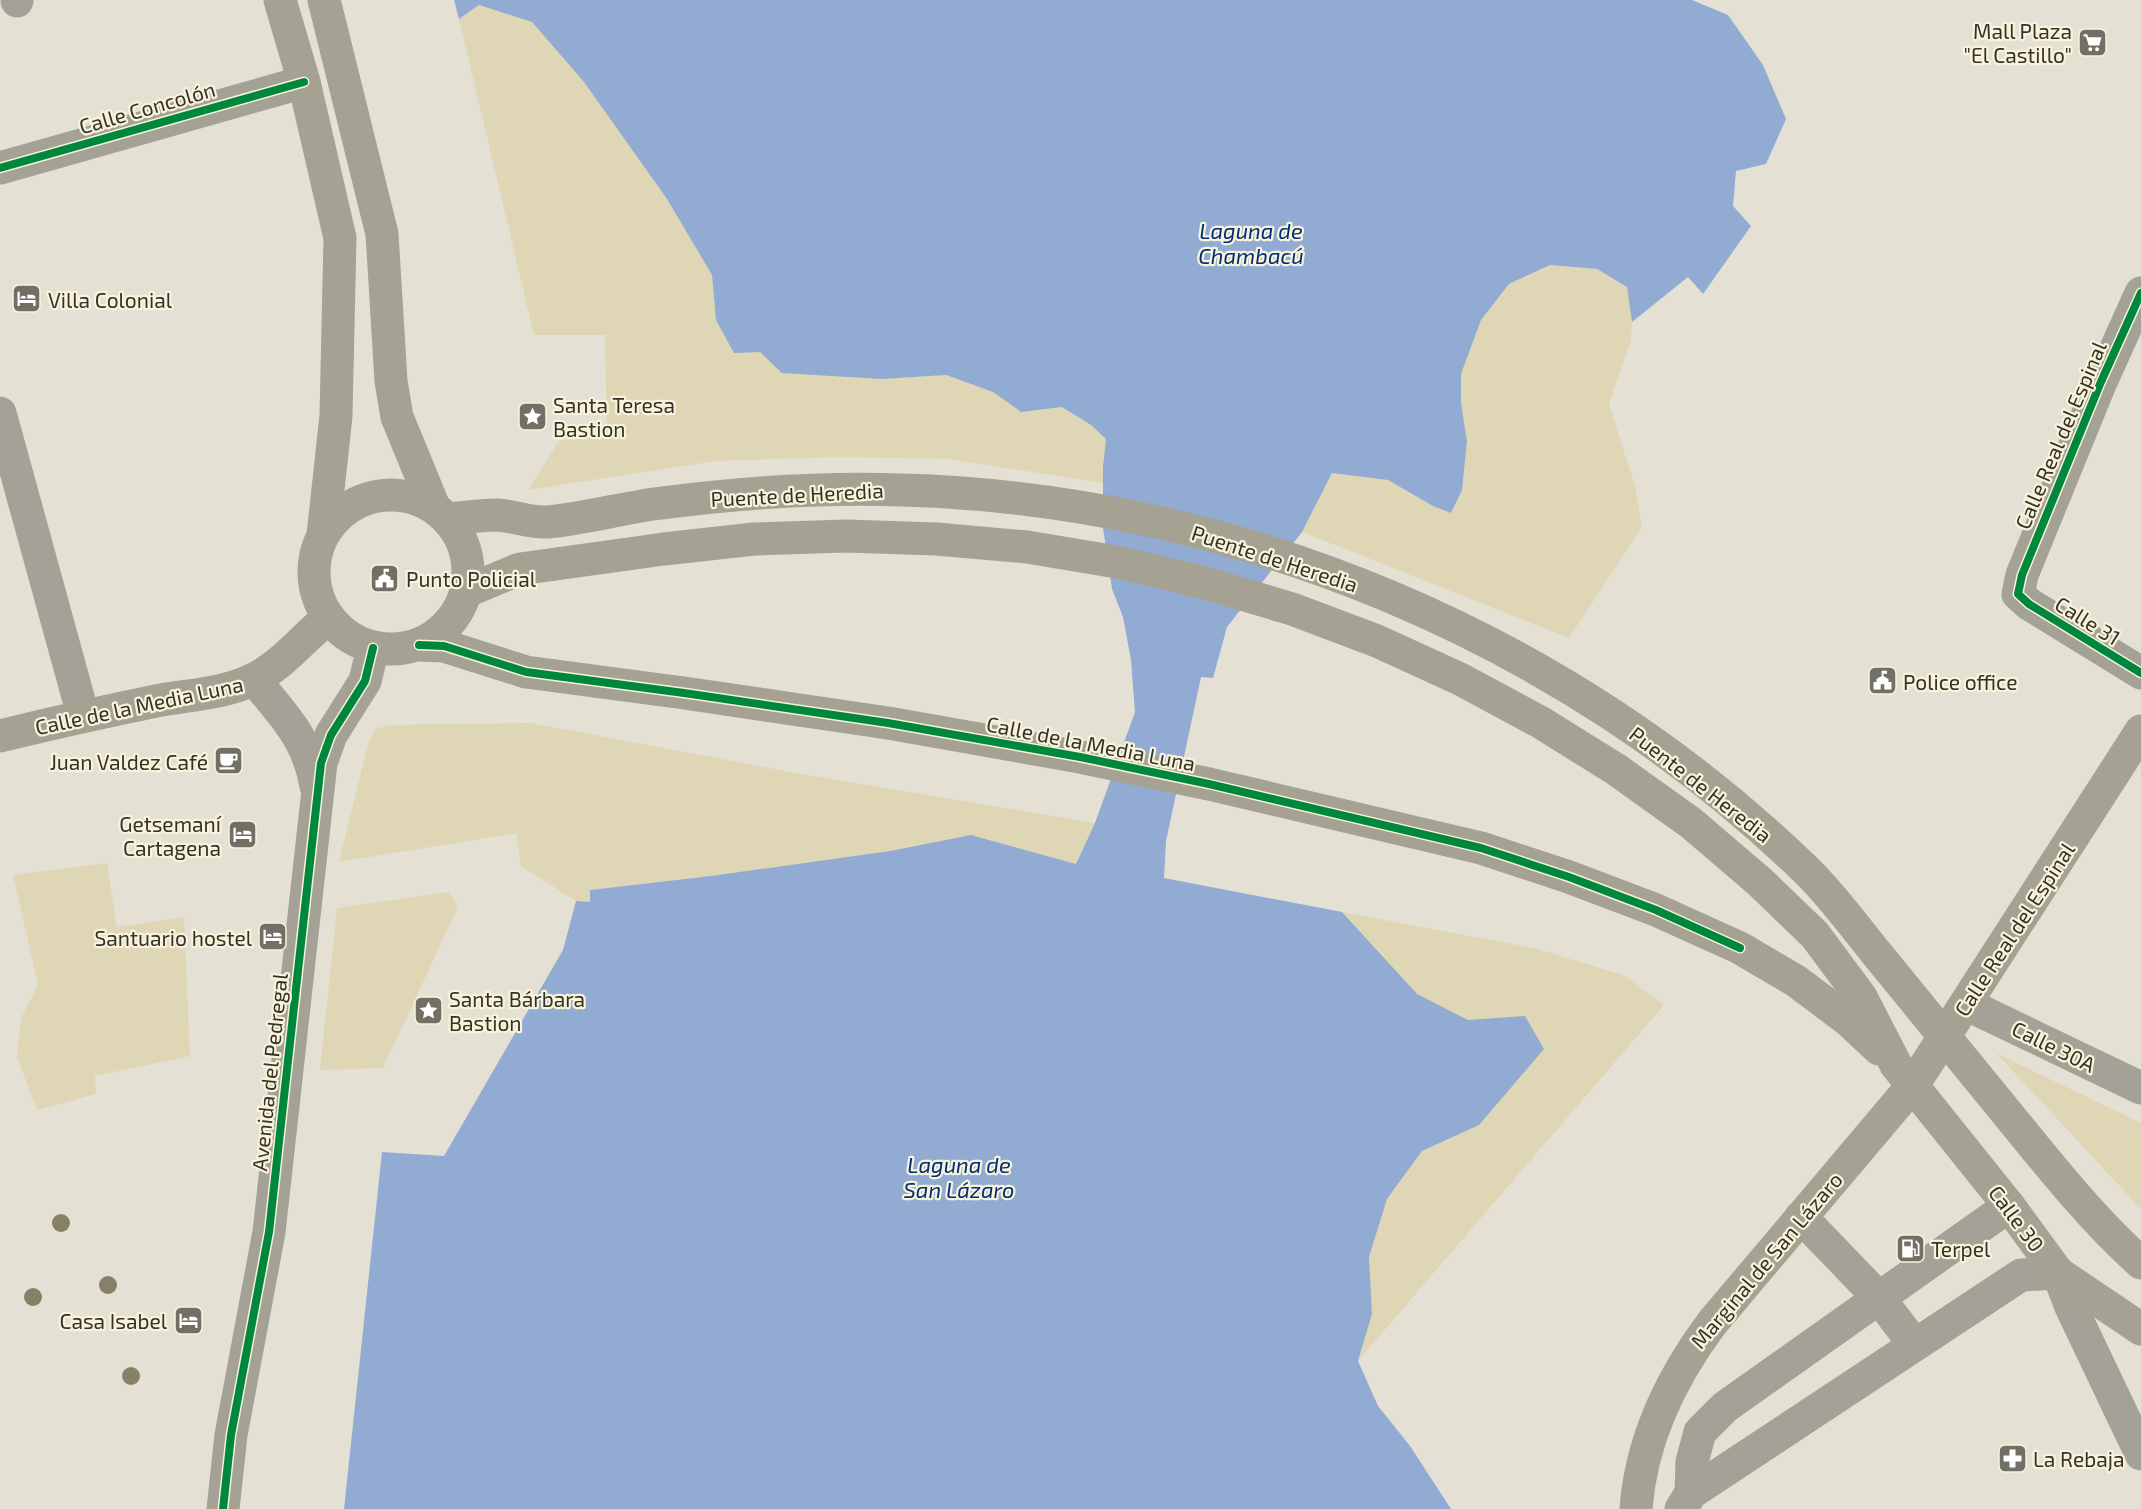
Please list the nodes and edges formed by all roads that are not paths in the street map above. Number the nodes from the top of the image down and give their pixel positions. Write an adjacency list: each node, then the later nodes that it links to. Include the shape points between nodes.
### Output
1 (280, 0): 3 (main road)
2 (324, 0): 7 (main road, via 382,234 391,381 398,417)
3 (304, 82): 4 (street, Calle Concolón); 8 (main road, via 340,238 336,416)
4 (0, 168)
5 (2141, 293): 10 (street, Calle Real del Espinal, via 2100,384 2022,575)
6 (0, 413): 16 (street)
7 (441, 513): 8 (main road, via 404,496 372,498 344,511); 9 (main road, via 467,553); 21 (main road, Puente de Heredia, via 497,515 541,522 755,493 905,490 1044,502 1159,522 1284,556 1468,632 1593,703 1660,748 1811,874)
8 (323, 535): 11 (main road, via 313,577)
9 (467, 591): 12 (main road, via 450,624); 22 (main road, Puente de Heredia, via 520,569 580,560 754,539 846,536 936,539 1038,549 1117,562 1292,609 1377,641 1540,722 1690,824 1760,882 1815,935 1861,997)
10 (2018, 594): 14 (street, Calle 31)
11 (328, 618): 13 (main road); 15 (main road, Calle de la Media Luna, via 280,663)
12 (419, 645): 13 (main road, via 396,650); 22 (main road, Calle de la Media Luna, via 444,646 526,672 865,720 1080,757 1481,848 1656,910 1740,948 1796,981 1848,1020)
13 (373, 648): 19 (street, Avenida del Pedregal, via 365,681 331,735 321,763)
14 (2141, 673)
15 (254, 680): 16 (main road, Calle de la Media Luna); 19 (street, via 300,736 313,764)
16 (83, 716): 18 (main road, Calle de la Media Luna)
17 (2141, 731): 20 (main road, Calle Real del Espinal)
18 (0, 736)
19 (318, 793): 33 (street, Avenida del Pedregal, via 268,1232 231,1435)
20 (1966, 1004): 21 (main road, Calle Real del Espinal); 23 (street, Calle 30A)
21 (1944, 1036): 22 (main road, Marginal de San Lázaro); 26 (main road, via 2066,1185)
22 (1904, 1075): 24 (main road, Calle 30); 25 (main road, Marginal de San Lázaro)
23 (2141, 1088)
24 (2009, 1206): 27 (main road, Calle 30); 28 (street)
25 (1801, 1217): 28 (street); 34 (main road, Marginal de San Lázaro, via 1712,1323 1670,1386 1644,1458)
26 (2141, 1263)
27 (2058, 1273): 29 (main road, Calle 30); 30 (street, via 2021,1275); 31 (street)
28 (1879, 1298): 30 (street); 32 (street, via 1725,1407 1700,1432)
29 (2141, 1329)
30 (1914, 1344): 32 (street)
31 (2141, 1454)
32 (1686, 1501)
33 (223, 1509)
34 (1636, 1509)

